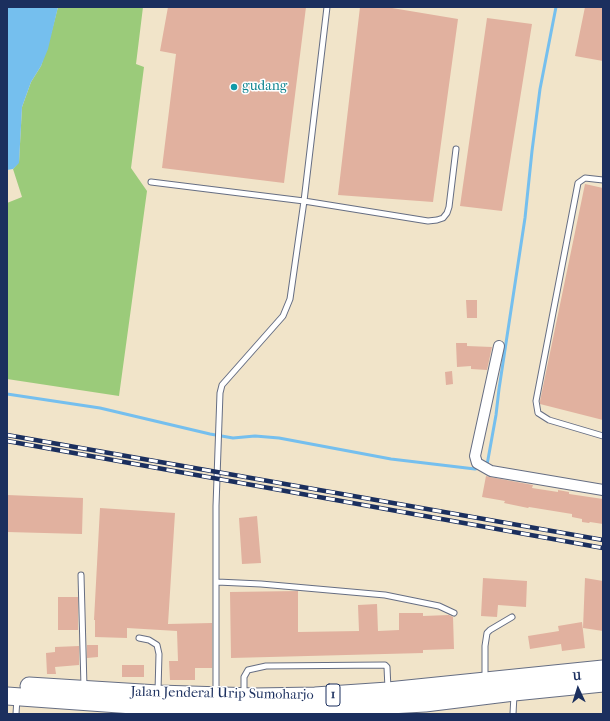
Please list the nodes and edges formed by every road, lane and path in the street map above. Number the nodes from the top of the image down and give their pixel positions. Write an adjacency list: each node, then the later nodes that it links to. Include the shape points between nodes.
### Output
1 (328, 7): 5 (lane)
2 (456, 149): 5 (lane, via 449,207 447,213 437,220 428,221)
3 (603, 180): 7 (lane, via 586,178 578,182 536,401 538,413 549,420)
4 (151, 182): 5 (lane)
5 (304, 201): 10 (lane, via 290,299 283,316 222,385 220,392 216,506)
6 (499, 346): 8 (street, via 475,456 477,463 491,471)
7 (603, 436)
8 (603, 490)
9 (81, 575): 17 (lane)
10 (217, 582): 11 (lane, via 385,595 439,606); 22 (lane)
11 (454, 613)
12 (512, 617): 15 (lane, via 487,633)
13 (139, 638): 19 (lane, via 157,645)
14 (603, 669): 15 (highway, Jalan Jenderal Urip Sumoharjo / 1)
15 (485, 682): 21 (highway, Jalan Jenderal Urip Sumoharjo / 1)
16 (603, 683): 18 (highway, Jalan Jenderal Urip Sumoharjo / 1)
17 (84, 690): 19 (highway, Jalan Jenderal Urip Sumoharjo / 1); 20 (highway, Jalan Jenderal Urip Sumoharjo / 1)
18 (514, 692): 21 (highway, Jalan Jenderal Urip Sumoharjo / 1, via 425,706); 24 (lane)
19 (158, 694): 22 (highway, Jalan Jenderal Urip Sumoharjo / 1)
20 (12, 698): 22 (highway, Jalan Jenderal Urip Sumoharjo / 1)
21 (389, 702): 23 (highway, Jalan Jenderal Urip Sumoharjo / 1, via 315,696); 23 (lane, via 385,665 266,666 248,670 244,677)
22 (211, 705): 23 (highway, Jalan Jenderal Urip Sumoharjo / 1)
23 (244, 707)
24 (513, 714)

